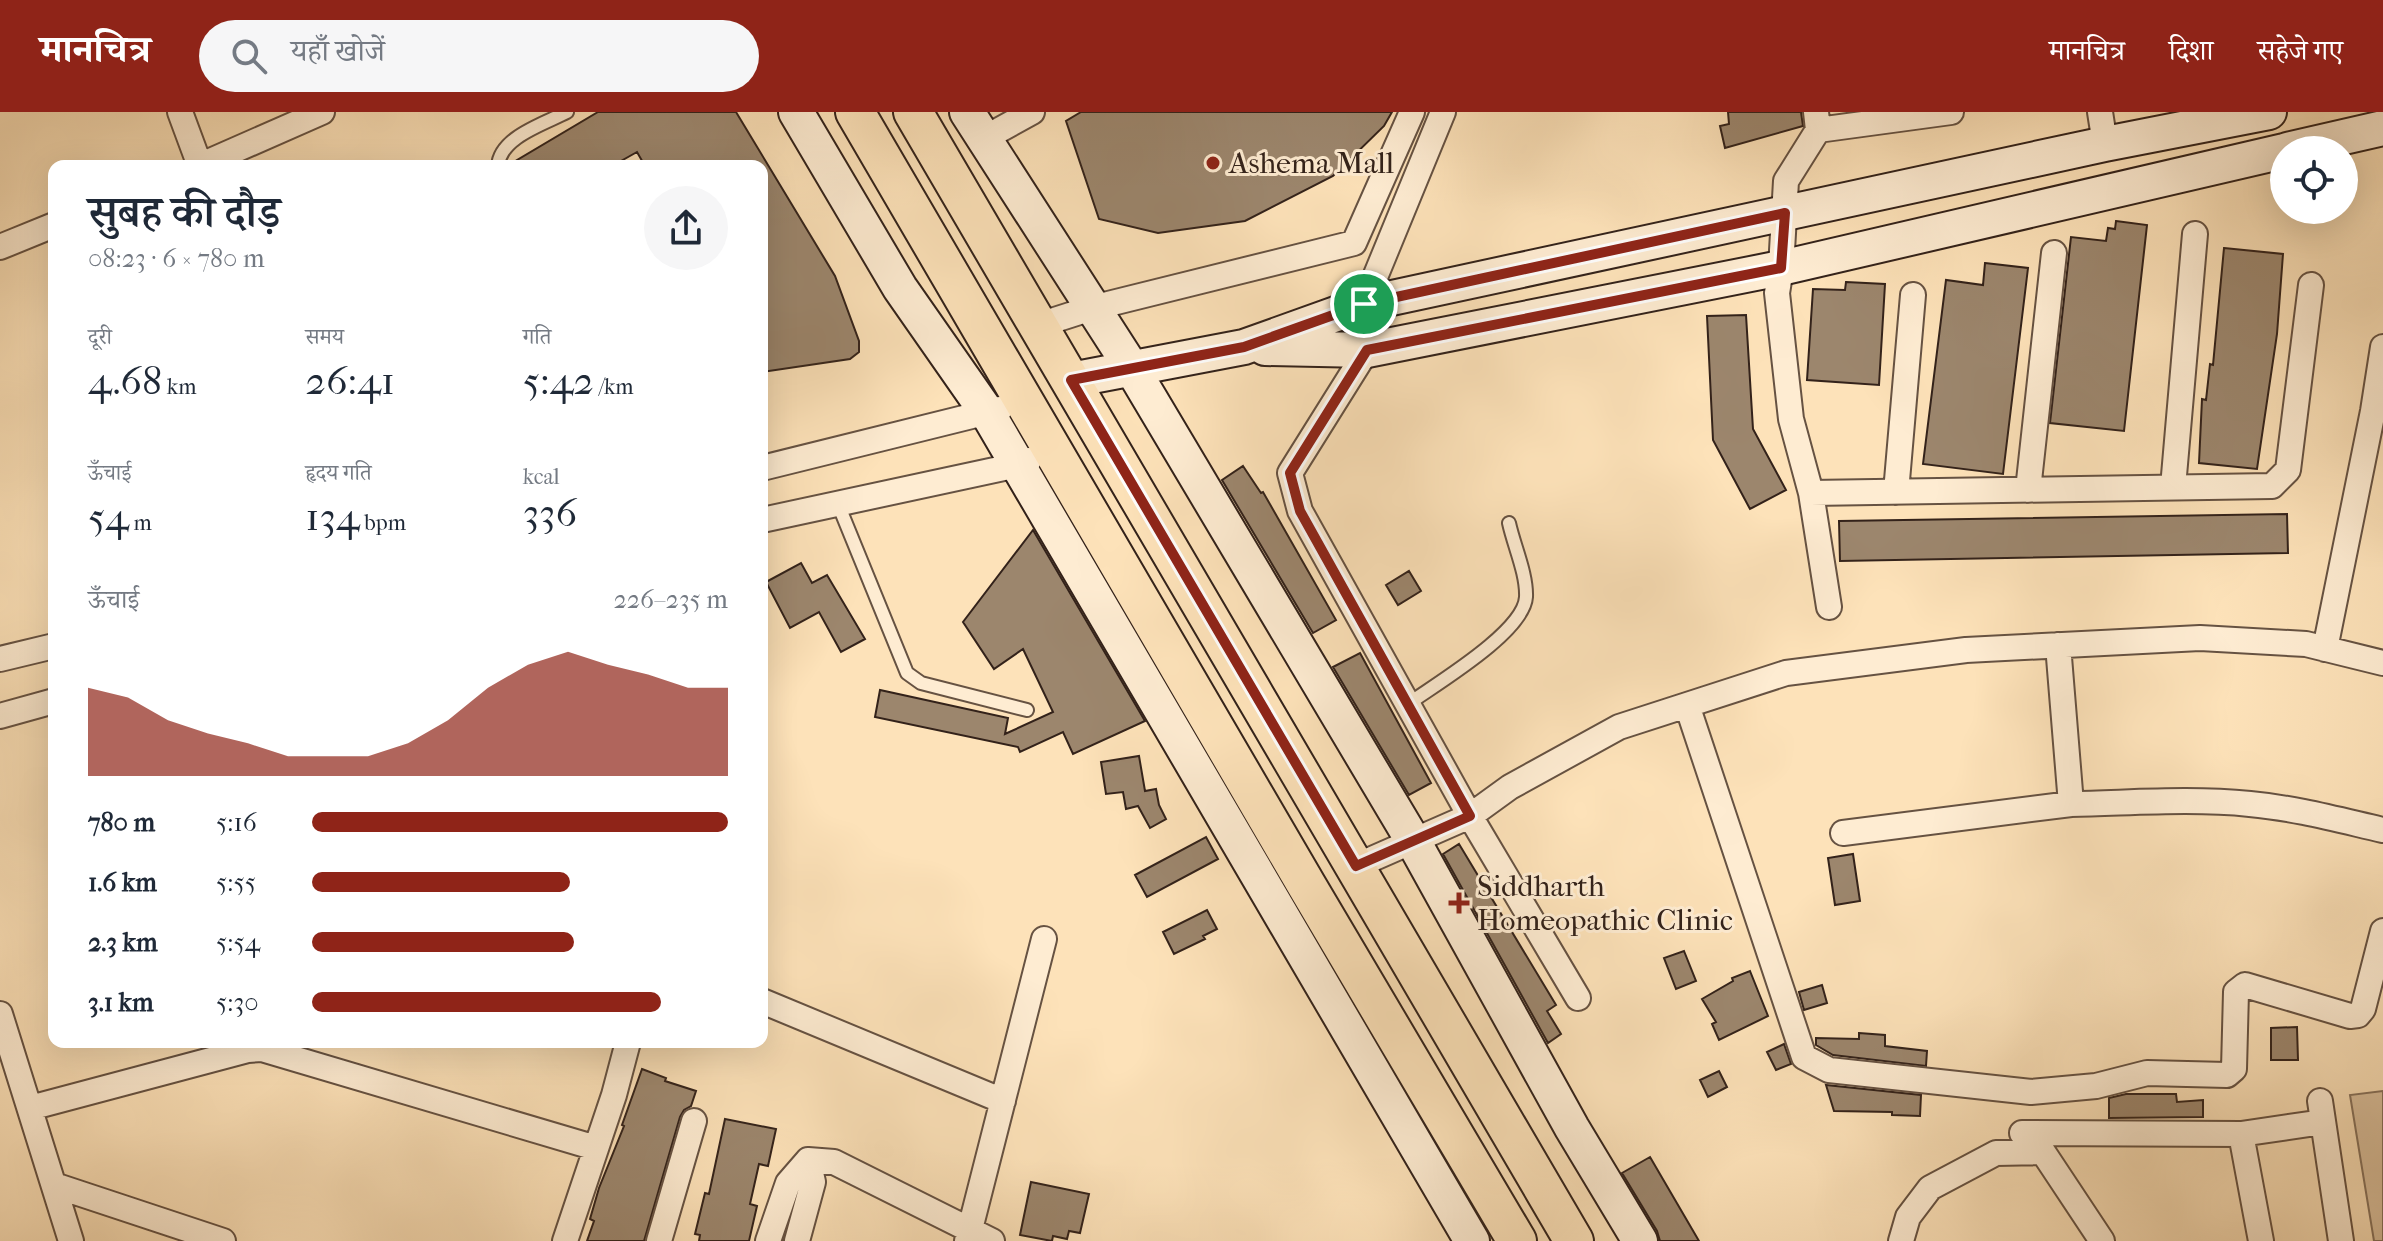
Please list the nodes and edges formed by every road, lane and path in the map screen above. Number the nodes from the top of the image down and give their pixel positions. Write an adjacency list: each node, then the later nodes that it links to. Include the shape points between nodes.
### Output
1 (180, 112): 19 (street)
2 (322, 112): 20 (street)
3 (567, 112): 21 (lane, via 508,144)
4 (796, 112): 39 (street, via 900,288)
5 (855, 112): 38 (main road)
6 (913, 112): 32 (main road)
7 (1032, 112): 14 (street)
8 (1412, 112): 31 (street, via 1354,243)
9 (1443, 112): 30 (street)
10 (1951, 112): 12 (street)
11 (2269, 112): 15 (street)
12 (1910, 115): 13 (street)
13 (1817, 121): 22 (street, via 1786,181)
14 (975, 126): 31 (street)
15 (2103, 128): 22 (street)
16 (2383, 128): 17 (street)
17 (2347, 136)
18 (2270, 154): 27 (street)
19 (198, 160)
20 (214, 160)
21 (499, 160)
22 (1785, 213): 27 (street); 30 (street)
23 (48, 227): 25 (street)
24 (2195, 234): 43 (street)
25 (0, 247)
26 (2054, 253): 44 (street)
27 (1781, 268): 35 (street); 46 (street, via 1777,293 1791,419)
28 (2311, 285): 43 (street, via 2288,470 2272,486)
29 (1913, 295): 45 (street)
30 (1364, 304): 33 (street); 35 (street)
31 (1092, 308): 32 (street); 36 (street)
32 (1039, 325): 37 (main road)
33 (1244, 347): 35 (street); 36 (street)
34 (2383, 347): 53 (street)
35 (1367, 350): 57 (street, via 1290,473 1300,511)
36 (1131, 367): 37 (street); 65 (street)
37 (1071, 380): 66 (main road)
38 (1024, 399): 39 (street); 40 (main road)
39 (988, 414): 41 (street); 42 (street)
40 (1052, 447): 41 (street); 67 (main road)
41 (1018, 465): 47 (street); 67 (street)
42 (768, 467)
43 (2173, 487): 44 (street)
44 (2028, 490): 45 (street)
45 (1896, 492): 46 (street)
46 (1811, 493): 50 (street)
47 (838, 504): 48 (street); 59 (lane, via 907,673 921,683)
48 (768, 519)
49 (1509, 523): 57 (lane, via 1526,597 1522,611 1498,640)
50 (1829, 607)
51 (2058, 645): 53 (street, via 2200,638); 58 (street, via 1966,650 1786,673); 61 (street)
52 (48, 647): 54 (street)
53 (2325, 649): 55 (street)
54 (0, 659)
55 (2383, 663)
56 (48, 703): 60 (street)
57 (1408, 704): 62 (street)
58 (1687, 705): 62 (street, via 1619,727 1510,787); 68 (street, via 1804,1057 1829,1070 2031,1092 2096,1086 2147,1073 2227,1075 2234,1069 2239,988 2245,985 2358,1015)
59 (1027, 710)
60 (0, 716)
61 (2071, 804): 63 (street, via 2251,804); 64 (street)
62 (1470, 816): 65 (street); 70 (street)
63 (2383, 830)
64 (1843, 833)
65 (1412, 839): 66 (street); 94 (street)
66 (1356, 866): 93 (main road)
67 (1291, 895): 91 (street); 92 (main road)
68 (2383, 931)
69 (1044, 939): 75 (street)
70 (1578, 998)
71 (768, 1003): 75 (street)
72 (0, 1014): 76 (street)
73 (626, 1048): 80 (street)
74 (631, 1086): 87 (street)
75 (1003, 1101): 83 (street)
76 (30, 1108): 80 (street, via 262,1049); 82 (street)
77 (694, 1121): 88 (street)
78 (2022, 1133): 79 (street)
79 (2241, 1134): 97 (street); 98 (street, via 2322,1112)
80 (596, 1148): 86 (street)
81 (808, 1160): 83 (street, via 834,1162); 89 (street, via 788,1183); 90 (street, via 813,1182)
82 (54, 1185): 84 (street); 85 (street)
83 (977, 1238)
84 (71, 1241)
85 (223, 1241)
86 (565, 1241)
87 (579, 1241)
88 (659, 1241)
89 (768, 1241)
90 (797, 1241)
91 (1472, 1241)
92 (1517, 1241)
93 (1574, 1241)
94 (1640, 1241)
95 (1901, 1241): 96 (street, via 1908,1217 1930,1188 1996,1153 2043,1152)
96 (2102, 1241)
97 (2261, 1241)
98 (2341, 1241)

